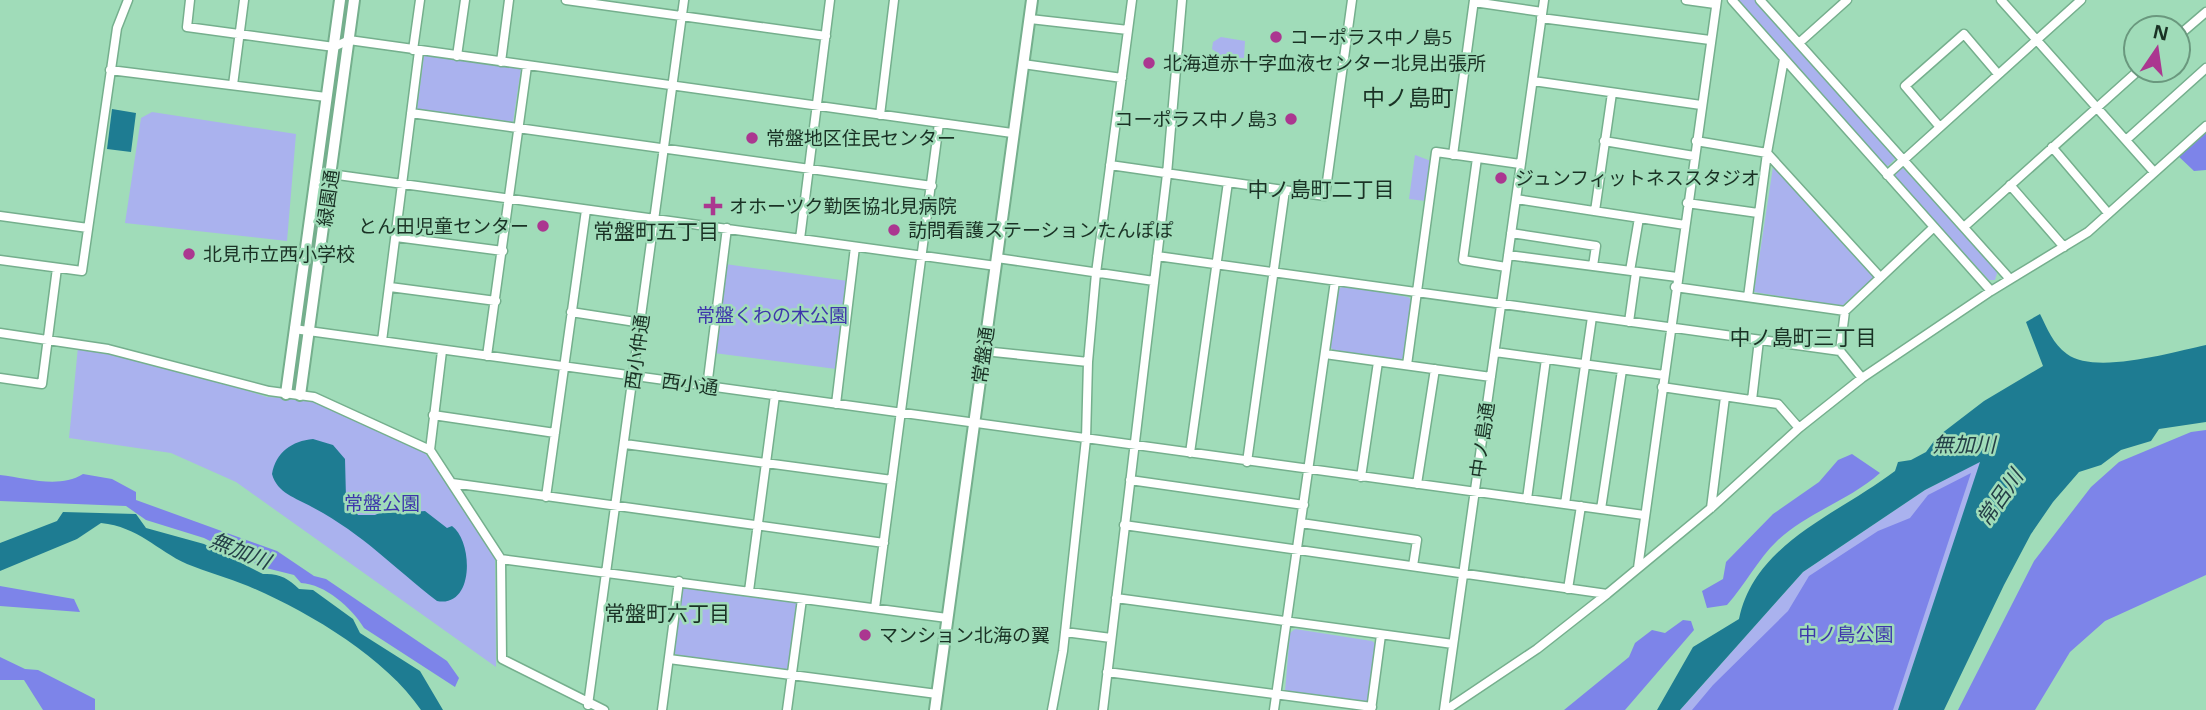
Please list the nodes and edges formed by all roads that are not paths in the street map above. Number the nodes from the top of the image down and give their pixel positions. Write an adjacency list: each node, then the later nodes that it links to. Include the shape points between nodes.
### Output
1 (128, 0): 46 (street, via 117,27)
2 (190, 0): 32 (street, via 187,27)
3 (244, 0): 32 (street)
4 (340, 0): 38 (street, 緑園通)
5 (354, 0): 34 (street, 緑園通)
6 (420, 0): 39 (street)
7 (465, 0): 40 (street)
8 (509, 0): 42 (street)
9 (566, 0): 28 (street)
10 (684, 0): 28 (street, 西小仲通)
11 (831, 0): 33 (street)
12 (894, 0): 59 (street)
13 (1032, 0): 29 (street, 常盤通)
14 (1132, 0): 31 (street)
15 (1182, 0): 81 (street)
16 (1353, 0): 87 (street, via 1325,196)
17 (1544, 0): 27 (street, 中ノ島通)
18 (1686, 0): 24 (street)
19 (1732, 0): 41 (street)
20 (1760, 0): 37 (street)
21 (1847, 0): 37 (street)
22 (2081, 0): 36 (street)
23 (1474, 1): 27 (street); 71 (street)
24 (1716, 2): 35 (street)
25 (2006, 2): 36 (street)
26 (2206, 12): 30 (street)
27 (1542, 15): 35 (street); 49 (street, 中ノ島通)
28 (682, 17): 33 (street); 52 (street, 西小仲通)
29 (1030, 19): 31 (street); 43 (street, 常盤通)
30 (2192, 24)
31 (1128, 30): 48 (street)
32 (239, 34): 38 (street); 51 (street)
33 (826, 37): 56 (street)
34 (349, 40): 38 (street); 39 (street); 80 (street, 緑園通)
35 (1710, 40): 55 (street)
36 (2037, 40): 47 (street); 57 (street)
37 (1799, 43): 74 (street)
38 (334, 47): 54 (street, 緑園通)
39 (416, 50): 40 (street); 58 (street)
40 (457, 56): 42 (street)
41 (1784, 59): 70 (street); 82 (street)
42 (501, 62): 44 (street)
43 (1023, 64): 48 (street); 64 (street, 常盤通)
44 (527, 66): 52 (street); 63 (street)
45 (2206, 68): 65 (street)
46 (110, 69): 51 (street); 100 (street)
47 (1998, 74): 61 (street); 61 (street, via 1964,34 1905,86)
48 (1122, 78): 76 (street)
49 (1532, 80): 53 (street); 75 (street, 中ノ島通)
50 (2123, 84): 57 (street)
51 (233, 85): 54 (street)
52 (674, 86): 56 (street); 69 (street, 西小仲通)
53 (1612, 93): 55 (street); 66 (street)
54 (326, 97): 78 (street, 緑園通)
55 (1701, 105): 67 (street)
56 (817, 106): 59 (street); 77 (street)
57 (2097, 107): 65 (street); 68 (street)
58 (411, 113): 63 (street); 84 (street)
59 (880, 115): 60 (street)
60 (939, 123): 64 (street); 86 (street)
61 (1939, 126): 74 (street)
62 (2206, 126): 79 (street)
63 (519, 127): 69 (street); 88 (street)
64 (1012, 133): 113 (street, 常盤通)
65 (2126, 140): 79 (street)
66 (1604, 141): 72 (street); 92 (street)
67 (1696, 142): 70 (street); 72 (street)
68 (2052, 147): 85 (street); 94 (street)
69 (666, 148): 77 (street); 97 (street, 西小仲通)
70 (1767, 153): 93 (street); 122 (street)
71 (1453, 155): 73 (street); 128 (street, via 1436,152)
72 (1694, 156): 90 (street)
73 (1477, 158): 75 (street); 116 (street, via 1463,260)
74 (1903, 159): 82 (street); 99 (street)
75 (1520, 164): 89 (street, 中ノ島通)
76 (1110, 165): 81 (street); 119 (street)
77 (809, 169): 86 (street); 105 (street)
78 (316, 172): 80 (street); 139 (street, 緑園通)
79 (2154, 173): 94 (street)
80 (331, 174): 84 (street); 140 (street, 緑園通)
81 (1167, 174): 83 (street); 110 (street)
82 (1887, 175): 101 (street)
83 (1228, 181): 87 (street); 114 (street)
84 (402, 184): 88 (street); 104 (street)
85 (2010, 185): 99 (street); 107 (street)
86 (932, 186): 111 (street)
87 (1285, 190): 120 (street)
88 (509, 199): 91 (street); 108 (street)
89 (1516, 199): 92 (street); 103 (street, 中ノ島通)
90 (1687, 202): 93 (street); 98 (street)
91 (586, 210): 97 (street); 134 (street)
92 (1595, 211): 96 (street)
93 (1758, 213): 130 (street)
94 (2108, 214): 107 (street)
95 (0, 216): 100 (street)
96 (1639, 218): 98 (street); 118 (street)
97 (656, 219): 102 (street); 137 (street, 西小仲通)
98 (1685, 225): 121 (street)
99 (1964, 227): 123 (street)
100 (88, 228): 117 (street, via 82,271)
101 (1934, 228): 122 (street); 129 (street)
102 (727, 229): 105 (street); 164 (street)
103 (1511, 233): 109 (street, 中ノ島通); 115 (street, via 1596,246)
104 (396, 237): 108 (street); 126 (street)
105 (800, 239): 106 (street)
106 (855, 247): 111 (street); 171 (street)
107 (2064, 247): 123 (street)
108 (503, 251): 131 (street)
109 (1508, 255): 115 (street); 116 (street, 中ノ島通)
110 (1157, 256): 114 (street); 124 (street)
111 (924, 257): 113 (street); 172 (street)
112 (0, 260): 117 (street)
113 (996, 262): 119 (street); 146 (street, 常盤通)
114 (1218, 264): 120 (street); 181 (street)
115 (1593, 266): 118 (street)
116 (1506, 267): 132 (street, 中ノ島通)
117 (57, 268): 142 (street)
118 (1633, 271): 121 (street); 136 (street)
119 (1096, 272): 124 (street); 152 (street)
120 (1274, 272): 125 (street); 182 (street)
121 (1677, 277): 127 (street)
122 (1880, 277): 133 (street)
123 (2010, 279): 129 (street)
124 (1154, 281): 179 (street)
125 (1335, 281): 128 (street); 149 (street)
126 (390, 287): 131 (street); 144 (street)
127 (1675, 287): 130 (street); 138 (street)
128 (1418, 291): 132 (street); 154 (street)
129 (1991, 291): 163 (street)
130 (1748, 298): 133 (street)
131 (496, 301): 150 (street)
132 (1501, 304): 135 (street); 148 (street, 中ノ島通)
133 (1845, 311): 147 (street)
134 (571, 312): 137 (street); 156 (street)
135 (1592, 317): 136 (street); 155 (street)
136 (1629, 322): 138 (street)
137 (642, 323): 160 (street, 西小仲通)
138 (1670, 328): 143 (street); 159 (street)
139 (294, 329): 140 (street, 西小通); 166 (street, 緑園通)
140 (309, 331): 144 (street, 西小通); 167 (street, 緑園通)
141 (0, 333): 142 (street)
142 (47, 339): 162 (street, via 41,384); 166 (street, via 108,349)
143 (1759, 340): 147 (street); 170 (street)
144 (382, 341): 145 (street, 西小通)
145 (442, 351): 150 (street, 西小通); 173 (street)
146 (984, 351): 152 (street); 174 (street, 常盤通)
147 (1840, 351): 163 (street)
148 (1495, 352): 151 (street); 161 (street, 中ノ島通)
149 (1325, 354): 153 (street); 184 (street)
150 (487, 356): 156 (street, 西小通)
151 (1546, 359): 155 (street); 192 (street)
152 (1088, 362): 177 (street)
153 (1378, 362): 154 (street); 185 (street)
154 (1407, 365): 157 (street)
155 (1585, 365): 158 (street); 193 (street)
156 (564, 367): 160 (street, 西小通); 176 (street)
157 (1435, 369): 161 (street); 189 (street)
158 (1622, 370): 159 (street); 198 (street)
159 (1664, 375): 165 (street)
160 (634, 377): 164 (street, 西小通); 178 (street, 西小仲通)
161 (1491, 377): 190 (street, 中ノ島通)
162 (0, 378)
163 (1861, 378): 175 (street)
164 (707, 387): 168 (street, 西小通)
165 (1662, 387): 169 (street); 199 (street)
166 (286, 394): 167 (street)
167 (300, 395): 180 (street, via 314,397)
168 (775, 395): 171 (street, 西小通); 183 (street)
169 (1725, 397): 170 (street); 197 (street)
170 (1752, 400): 175 (street, via 1778,404)
171 (836, 404): 172 (street, 西小通)
172 (902, 413): 174 (street, 西小通); 186 (street)
173 (433, 415): 176 (street); 180 (street)
174 (973, 423): 177 (street, 西小通); 217 (street, 常盤通)
175 (1799, 428): 197 (street)
176 (555, 433): 191 (street)
177 (1086, 439): 179 (street, 中ノ島通); 219 (street)
178 (625, 444): 183 (street); 195 (street, 西小仲通)
179 (1133, 446): 181 (street, 中ノ島通); 187 (street)
180 (430, 450): 188 (street)
181 (1190, 453): 182 (street, 中ノ島通)
182 (1247, 462): 184 (street, 中ノ島通)
183 (766, 463): 186 (street); 201 (street)
184 (1309, 470): 185 (street, 中ノ島通); 194 (street)
185 (1361, 477): 189 (street, 中ノ島通)
186 (892, 480): 203 (street)
187 (1130, 480): 194 (street); 202 (street)
188 (452, 483): 191 (street); 205 (street)
189 (1417, 484): 190 (street, 中ノ島通)
190 (1474, 492): 192 (street); 209 (street)
191 (546, 497): 195 (street)
192 (1527, 499): 193 (street)
193 (1565, 504): 196 (street)
194 (1304, 505): 200 (street)
195 (616, 506): 201 (street); 208 (street, 西小仲通)
196 (1581, 506): 198 (street); 211 (street)
197 (1711, 508): 207 (street)
198 (1601, 509): 199 (street)
199 (1644, 515): 207 (street)
200 (1301, 523): 204 (street); 206 (street, via 1417,540)
201 (758, 525): 203 (street); 212 (street)
202 (1125, 525): 204 (street); 214 (street)
203 (884, 543): 216 (street)
204 (1297, 550): 206 (street); 218 (street)
205 (501, 559): 208 (street); 228 (street, via 502,659)
206 (1413, 566): 209 (street)
207 (1638, 568): 213 (street)
208 (607, 572): 210 (street); 228 (street, 西小仲通)
209 (1462, 573): 211 (street); 222 (street)
210 (679, 581): 212 (street); 223 (street)
211 (1568, 589): 213 (street)
212 (749, 591): 215 (street)
213 (1608, 594): 238 (street, via 1537,649)
214 (1116, 598): 218 (street); 221 (street)
215 (802, 599): 216 (street); 225 (street)
216 (875, 608): 217 (street)
217 (947, 618): 226 (street, 常盤通)
218 (1286, 622): 220 (street); 227 (street)
219 (1065, 632): 221 (street); 235 (street)
220 (1381, 635): 222 (street); 230 (street)
221 (1111, 638): 224 (street)
222 (1453, 645): 238 (street)
223 (669, 659): 225 (street); 232 (street)
224 (1108, 672): 227 (street); 236 (street)
225 (792, 675): 226 (street); 233 (street)
226 (937, 694): 234 (street, 常盤通)
227 (1276, 694): 229 (street); 237 (street)
228 (588, 705): 231 (street)
229 (1325, 705): 230 (street)
230 (1371, 708)
231 (604, 710)
232 (662, 710)
233 (787, 710)
234 (935, 710)
235 (1052, 710)
236 (1103, 710)
237 (1274, 710)
238 (1445, 710)

